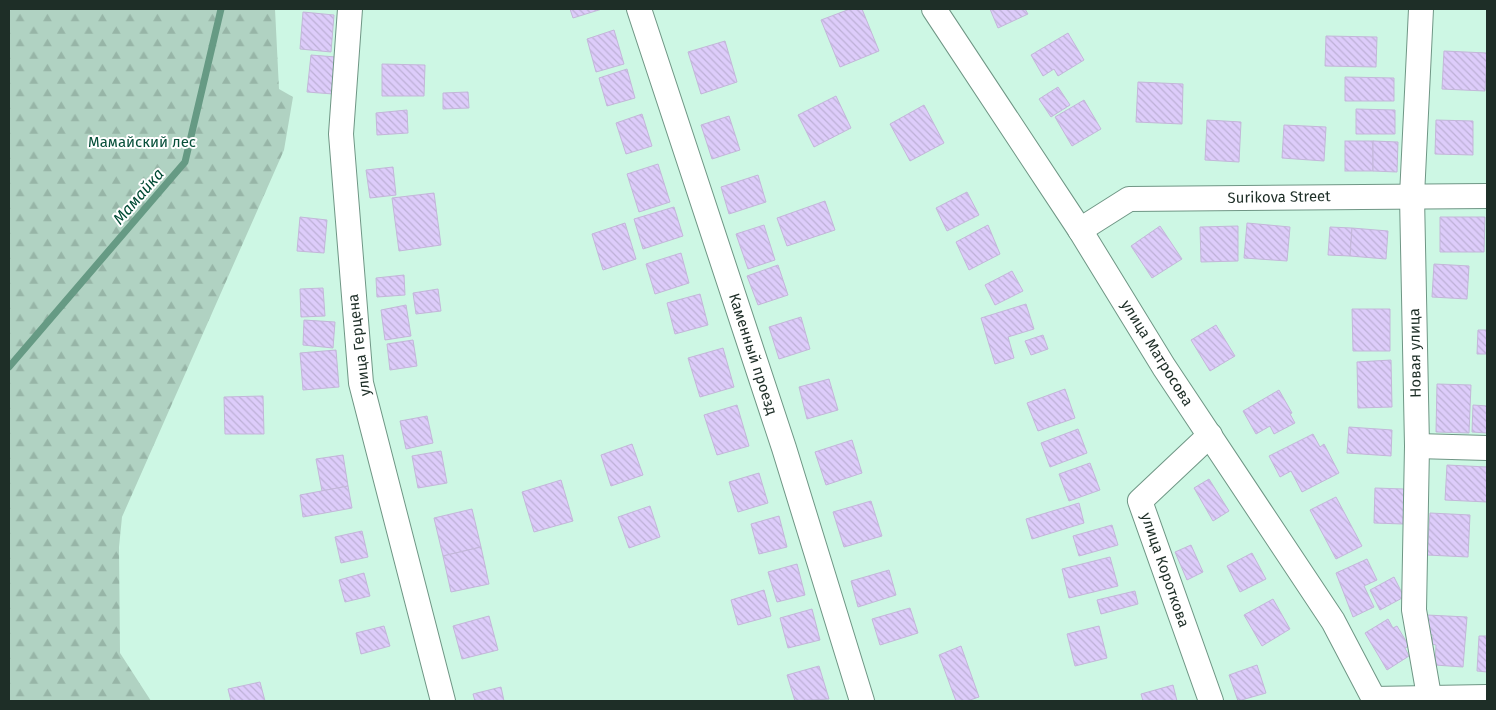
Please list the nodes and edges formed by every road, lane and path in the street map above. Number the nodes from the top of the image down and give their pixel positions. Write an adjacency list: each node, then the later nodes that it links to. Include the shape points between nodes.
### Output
1 (350, 9): 14 (street, улица Герцена, via 341,134 361,383)
2 (639, 9): 15 (street, Каменный проезд, via 784,448)
3 (934, 9): 7 (street, улица Матросова)
4 (1421, 9): 5 (street, Новая улица)
5 (1412, 196): 6 (street, Surikova Street); 7 (street, Surikova Street, via 1130,199); 9 (street, Новая улица)
6 (1487, 196)
7 (1080, 230): 8 (street, улица Матросова)
8 (1210, 435): 13 (street, улица Матросова, via 1333,621); 16 (street, улица Короткова, via 1140,501)
9 (1417, 446): 10 (street); 11 (street, Новая улица, via 1414,610)
10 (1487, 448)
11 (1429, 696): 12 (street); 13 (street)
12 (1487, 696)
13 (1374, 700)
14 (444, 701)
15 (862, 701)
16 (1211, 701)

